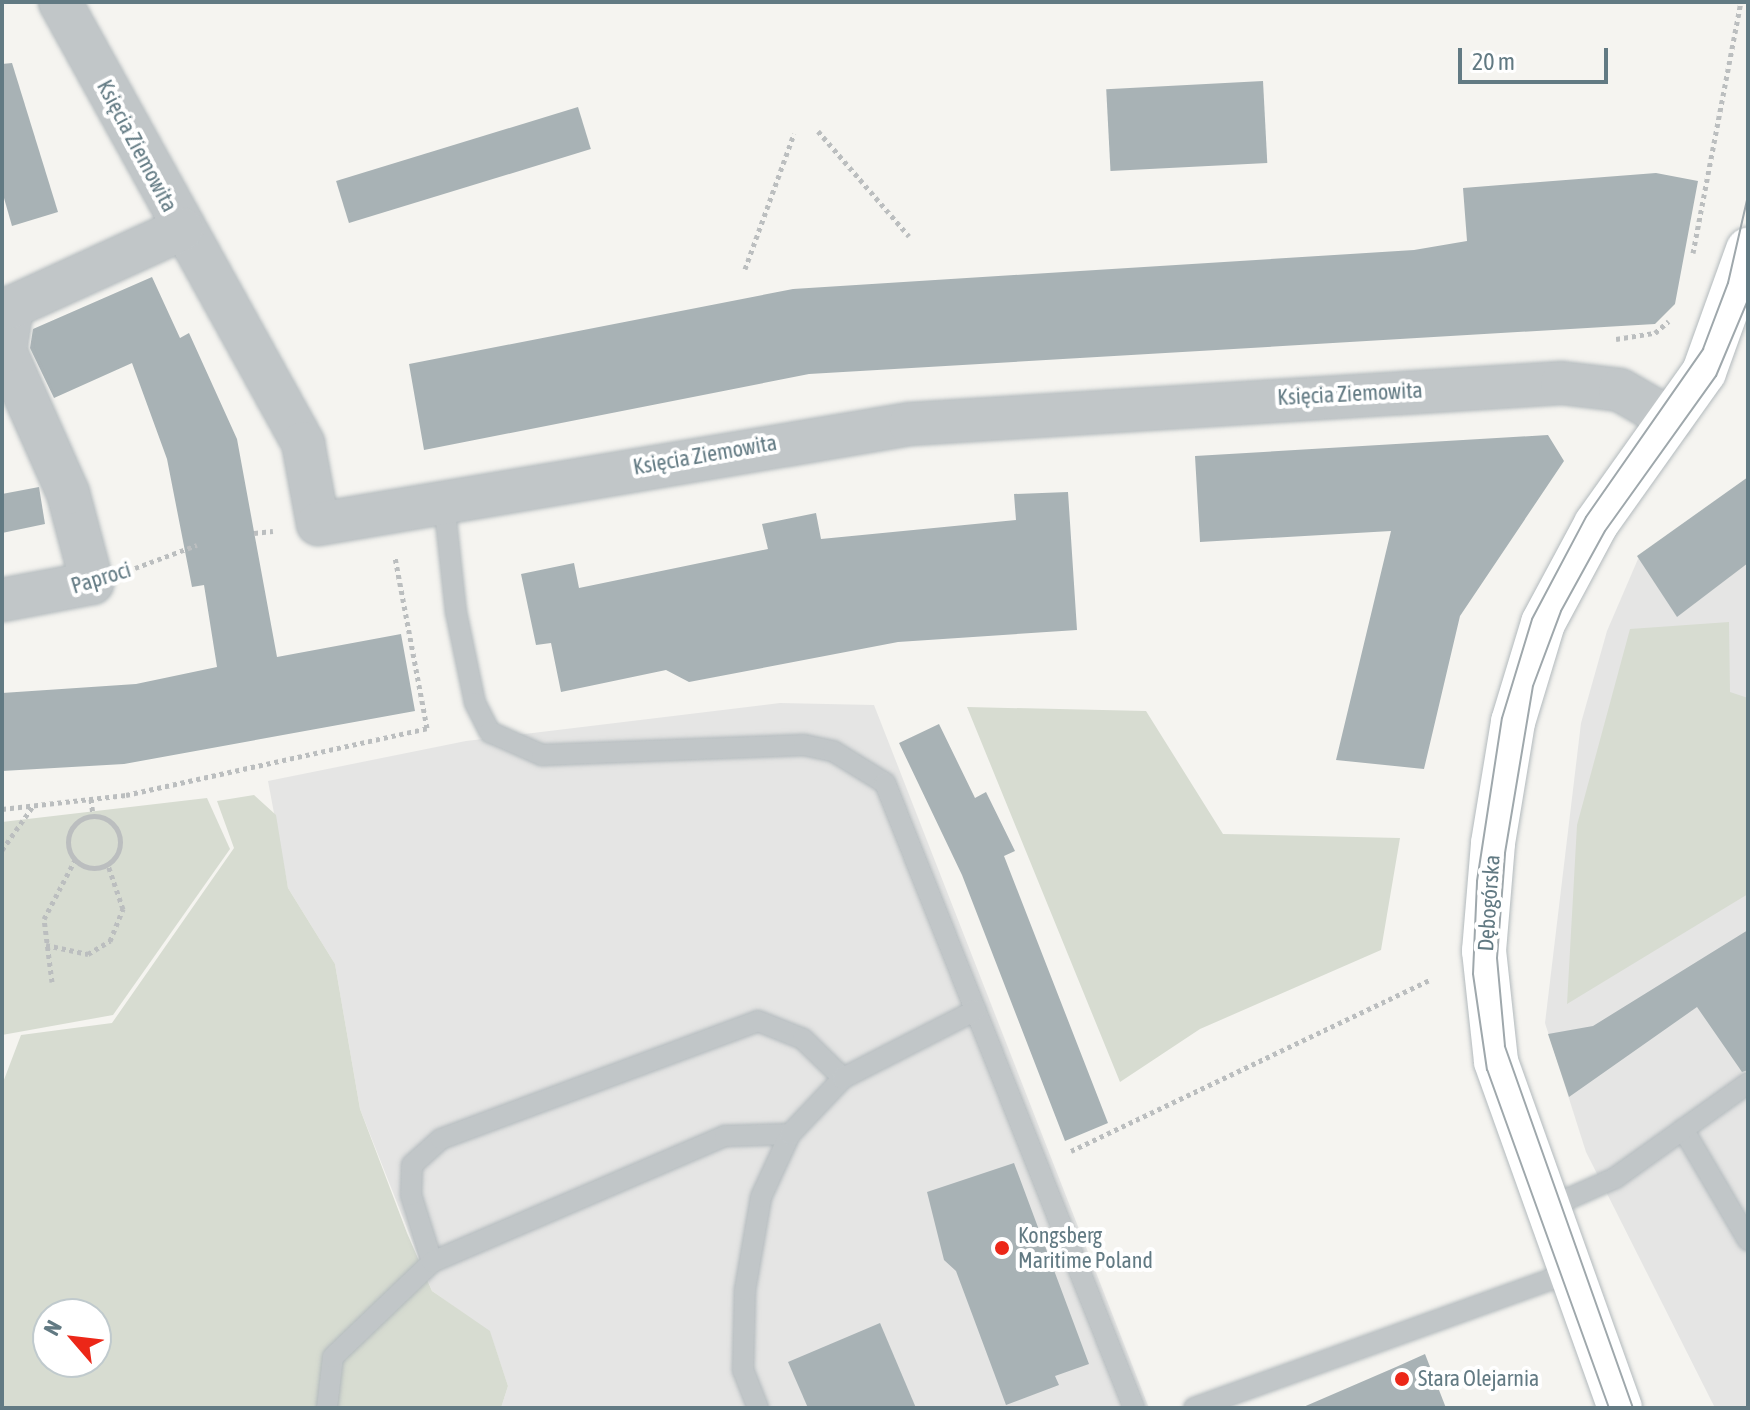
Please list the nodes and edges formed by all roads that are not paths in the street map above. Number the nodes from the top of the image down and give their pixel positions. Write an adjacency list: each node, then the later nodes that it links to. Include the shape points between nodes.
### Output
1 (60, 2): 2 (street, Księcia Ziemowita)
2 (182, 229): 5 (street, Księcia Ziemowita, via 303,443 318,524); 6 (street, Paproci, via 26,295 5,325 5,351 68,493 92,583)
3 (1748, 250): 4 (street, Dębogórska, via 1722,337)
4 (1672, 420): 5 (street, Księcia Ziemowita, via 1620,390 1590,383 1272,398 818,434); 12 (street, Dębogórska, via 1561,584 1528,663 1509,743 1486,912 1486,995 1500,1076)
5 (444, 502): 7 (lane, via 456,612 475,703 490,732 542,755 804,745 858,762 885,783)
6 (2, 600)
7 (976, 1010): 8 (lane); 18 (lane)
8 (843, 1078): 11 (lane); 14 (lane, via 803,1039 758,1021 441,1139 412,1165 411,1195)
9 (1748, 1083): 10 (lane)
10 (1683, 1129): 12 (lane, via 1615,1178); 13 (lane)
11 (790, 1134): 14 (lane, via 725,1136); 17 (lane, via 761,1197 745,1290 743,1370)
12 (1545, 1209): 15 (street, Dębogórska)
13 (1748, 1240)
14 (432, 1262): 16 (lane, via 333,1357)
15 (1569, 1273): 19 (lane); 20 (street, Dębogórska)
16 (327, 1408)
17 (758, 1408)
18 (1134, 1408)
19 (1194, 1408)
20 (1620, 1408)

